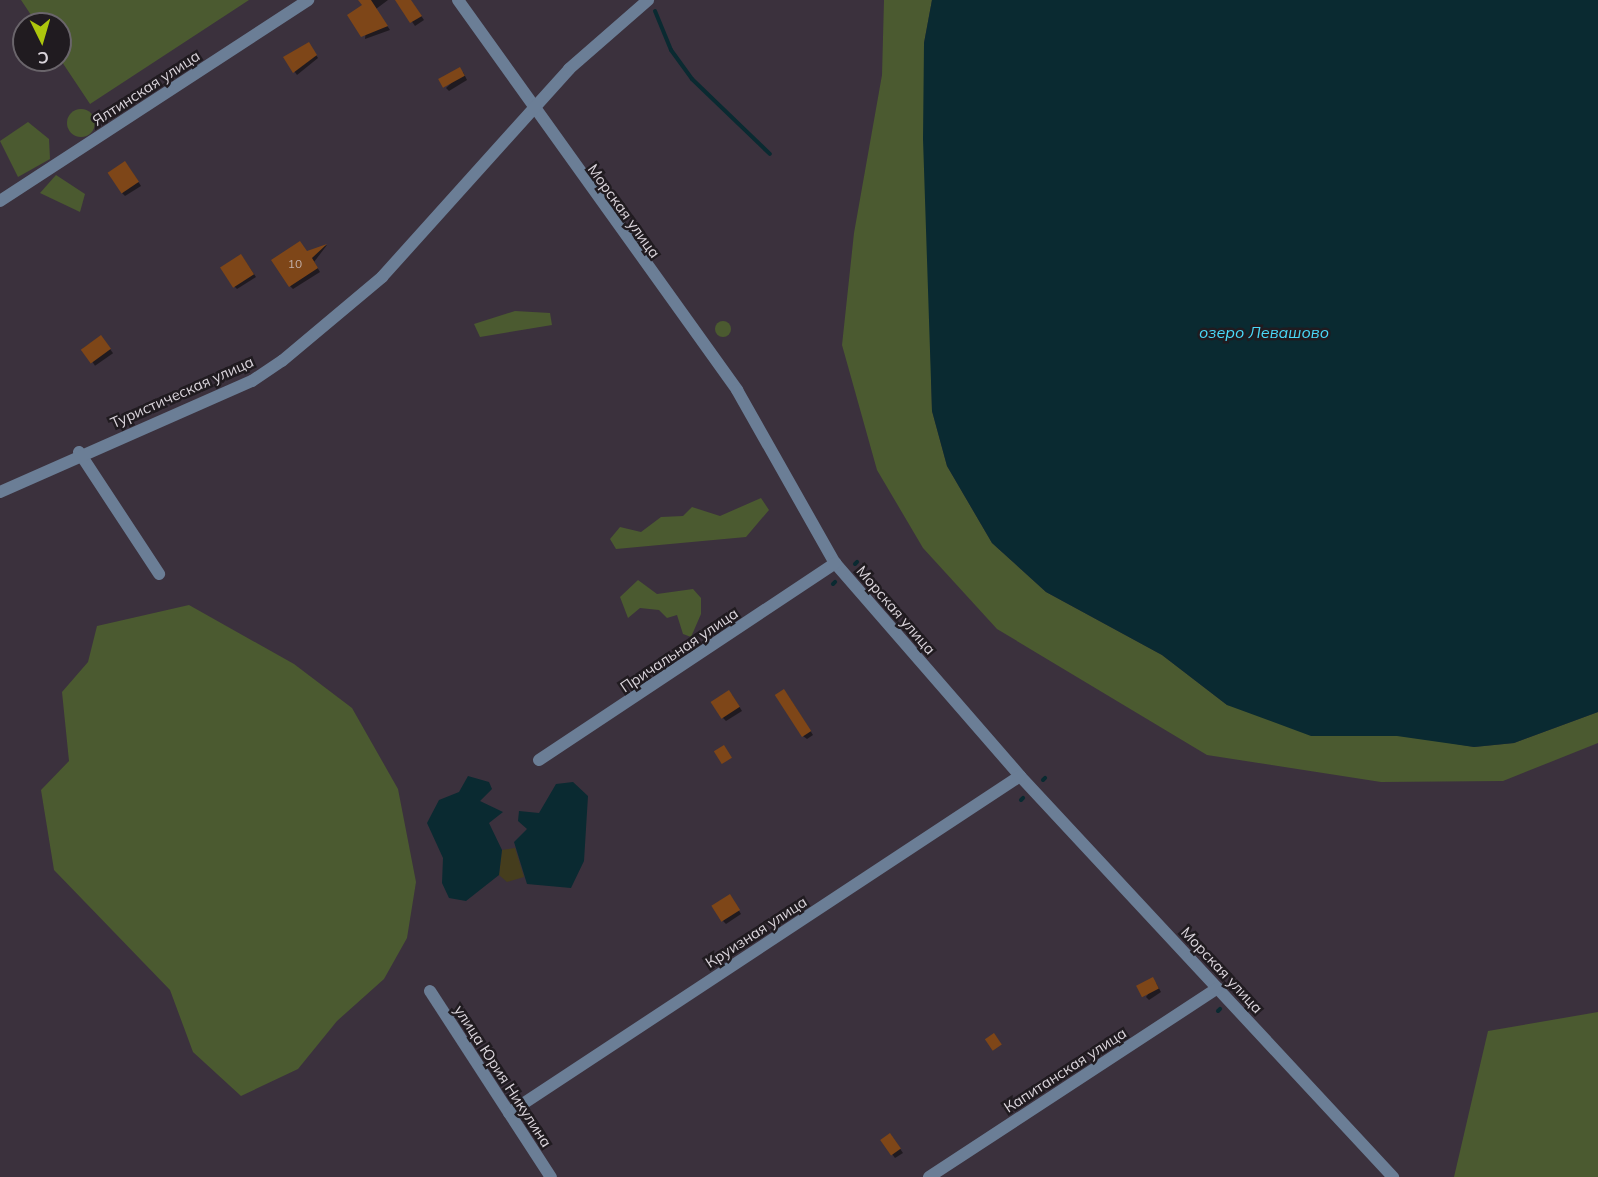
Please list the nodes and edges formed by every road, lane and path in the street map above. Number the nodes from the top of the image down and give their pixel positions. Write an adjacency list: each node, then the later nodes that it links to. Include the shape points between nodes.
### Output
1 (308, 0): 5 (street, Ялтинская улица)
2 (458, 0): 4 (street, Морская улица)
3 (648, 0): 4 (street, Туристическая улица, via 569,69)
4 (532, 110): 6 (street, Туристическая улица, via 402,257 282,361 241,386); 8 (street, Морская улица, via 737,390)
5 (0, 201)
6 (79, 453): 7 (street, Туристическая улица); 9 (street)
7 (0, 492)
8 (835, 563): 10 (street, Причальная улица); 11 (street, Морская улица)
9 (159, 574)
10 (539, 760)
11 (1020, 776): 12 (street, Морская улица); 14 (street, Круизная улица)
12 (1218, 988): 16 (street, Капитанская улица); 17 (street, Морская улица)
13 (430, 991): 14 (street, улица Юрия Никулина)
14 (509, 1113): 15 (street, улица Юрия Никулина)
15 (551, 1177)
16 (930, 1177)
17 (1393, 1177)

